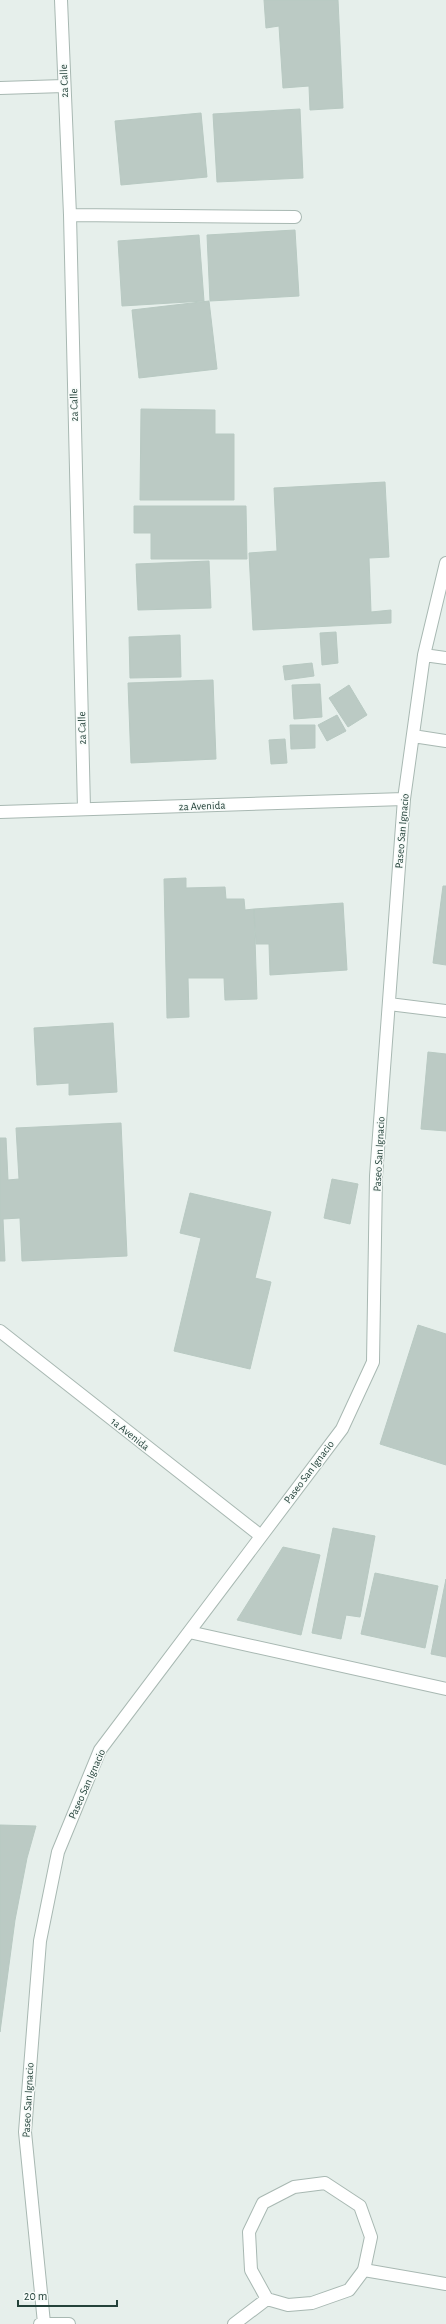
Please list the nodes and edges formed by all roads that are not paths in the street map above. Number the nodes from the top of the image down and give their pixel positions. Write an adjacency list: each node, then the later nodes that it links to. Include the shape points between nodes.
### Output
1 (62, 0): 2 (street, 2a Calle)
2 (64, 86): 3 (street); 4 (street, 2a Calle)
3 (0, 88)
4 (70, 216): 5 (street); 12 (street, 2a Calle)
5 (295, 217)
6 (446, 563): 7 (street, Paseo San Ignacio)
7 (424, 655): 8 (street); 9 (street, Paseo San Ignacio)
8 (446, 658)
9 (413, 736): 10 (street); 11 (street, Paseo San Ignacio)
10 (446, 741)
11 (404, 799): 12 (street, 2a Avenida); 14 (street, Paseo San Ignacio)
12 (84, 809): 13 (street, 2a Avenida)
13 (0, 812)
14 (389, 1004): 15 (street); 17 (street, Paseo San Ignacio, via 376,1176 373,1362 342,1429)
15 (446, 1011)
16 (0, 1331): 17 (street, 1a Avenida)
17 (261, 1536): 18 (street, Paseo San Ignacio)
18 (189, 1632): 19 (street); 23 (street, Paseo San Ignacio, via 100,1750 56,1860 40,1941 25,2132)
19 (446, 1689)
20 (364, 2270): 21 (street); 22 (street, via 349,2290 312,2303 288,2305); 22 (street, via 371,2237 360,2206 325,2184 294,2187 263,2203 249,2232 251,2270)
21 (446, 2284)
22 (267, 2299): 25 (street)
23 (42, 2324): 24 (street)
24 (70, 2324)
25 (234, 2324)

